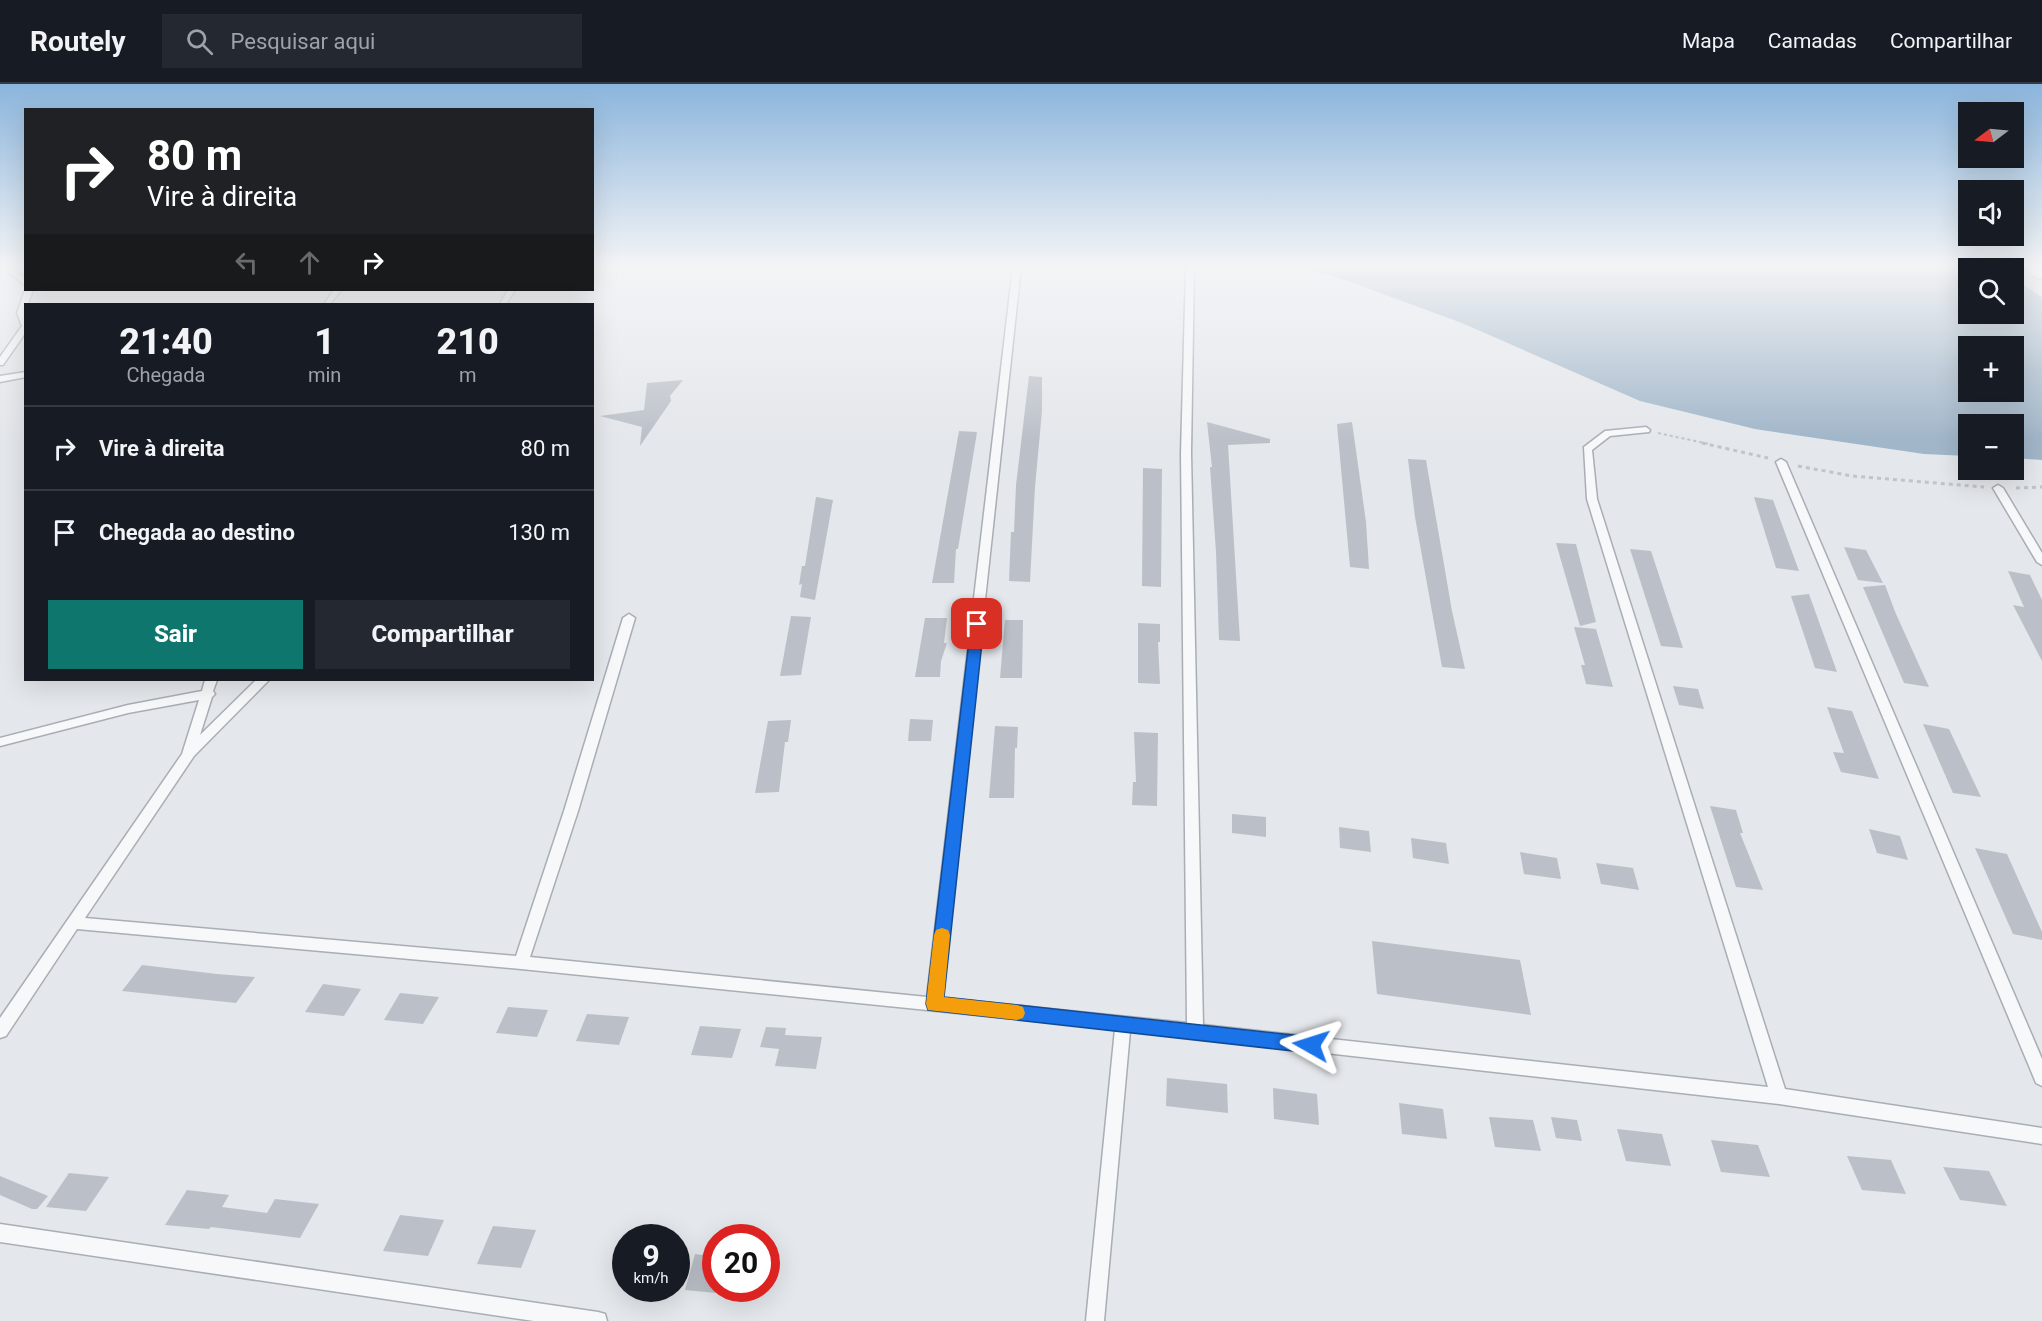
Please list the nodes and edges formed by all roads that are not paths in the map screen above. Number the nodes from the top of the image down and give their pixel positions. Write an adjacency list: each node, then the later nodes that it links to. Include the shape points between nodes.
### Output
1 (1010, 325): 18 (lane)
2 (1189, 325): 21 (lane, via 1186,453)
3 (24, 329): 4 (lane)
4 (0, 363)
5 (24, 374): 6 (lane)
6 (0, 379)
7 (1646, 430): 23 (lane, via 1608,433 1587,449 1592,499)
8 (1781, 462): 22 (lane)
9 (1998, 488): 10 (lane)
10 (2042, 562)
11 (629, 618): 17 (lane)
12 (262, 681): 15 (lane)
13 (210, 686): 14 (lane); 15 (lane)
14 (0, 742)
15 (188, 755): 16 (lane)
16 (75, 923): 17 (lane); 20 (lane)
17 (521, 963): 18 (lane)
18 (934, 1004): 19 (lane)
19 (1123, 1023): 21 (lane); 27 (lane)
20 (0, 1031)
21 (1194, 1032): 23 (lane)
22 (2042, 1078)
23 (1779, 1096): 24 (lane)
24 (2042, 1136)
25 (0, 1233): 26 (lane)
26 (598, 1321)
27 (1095, 1321)

